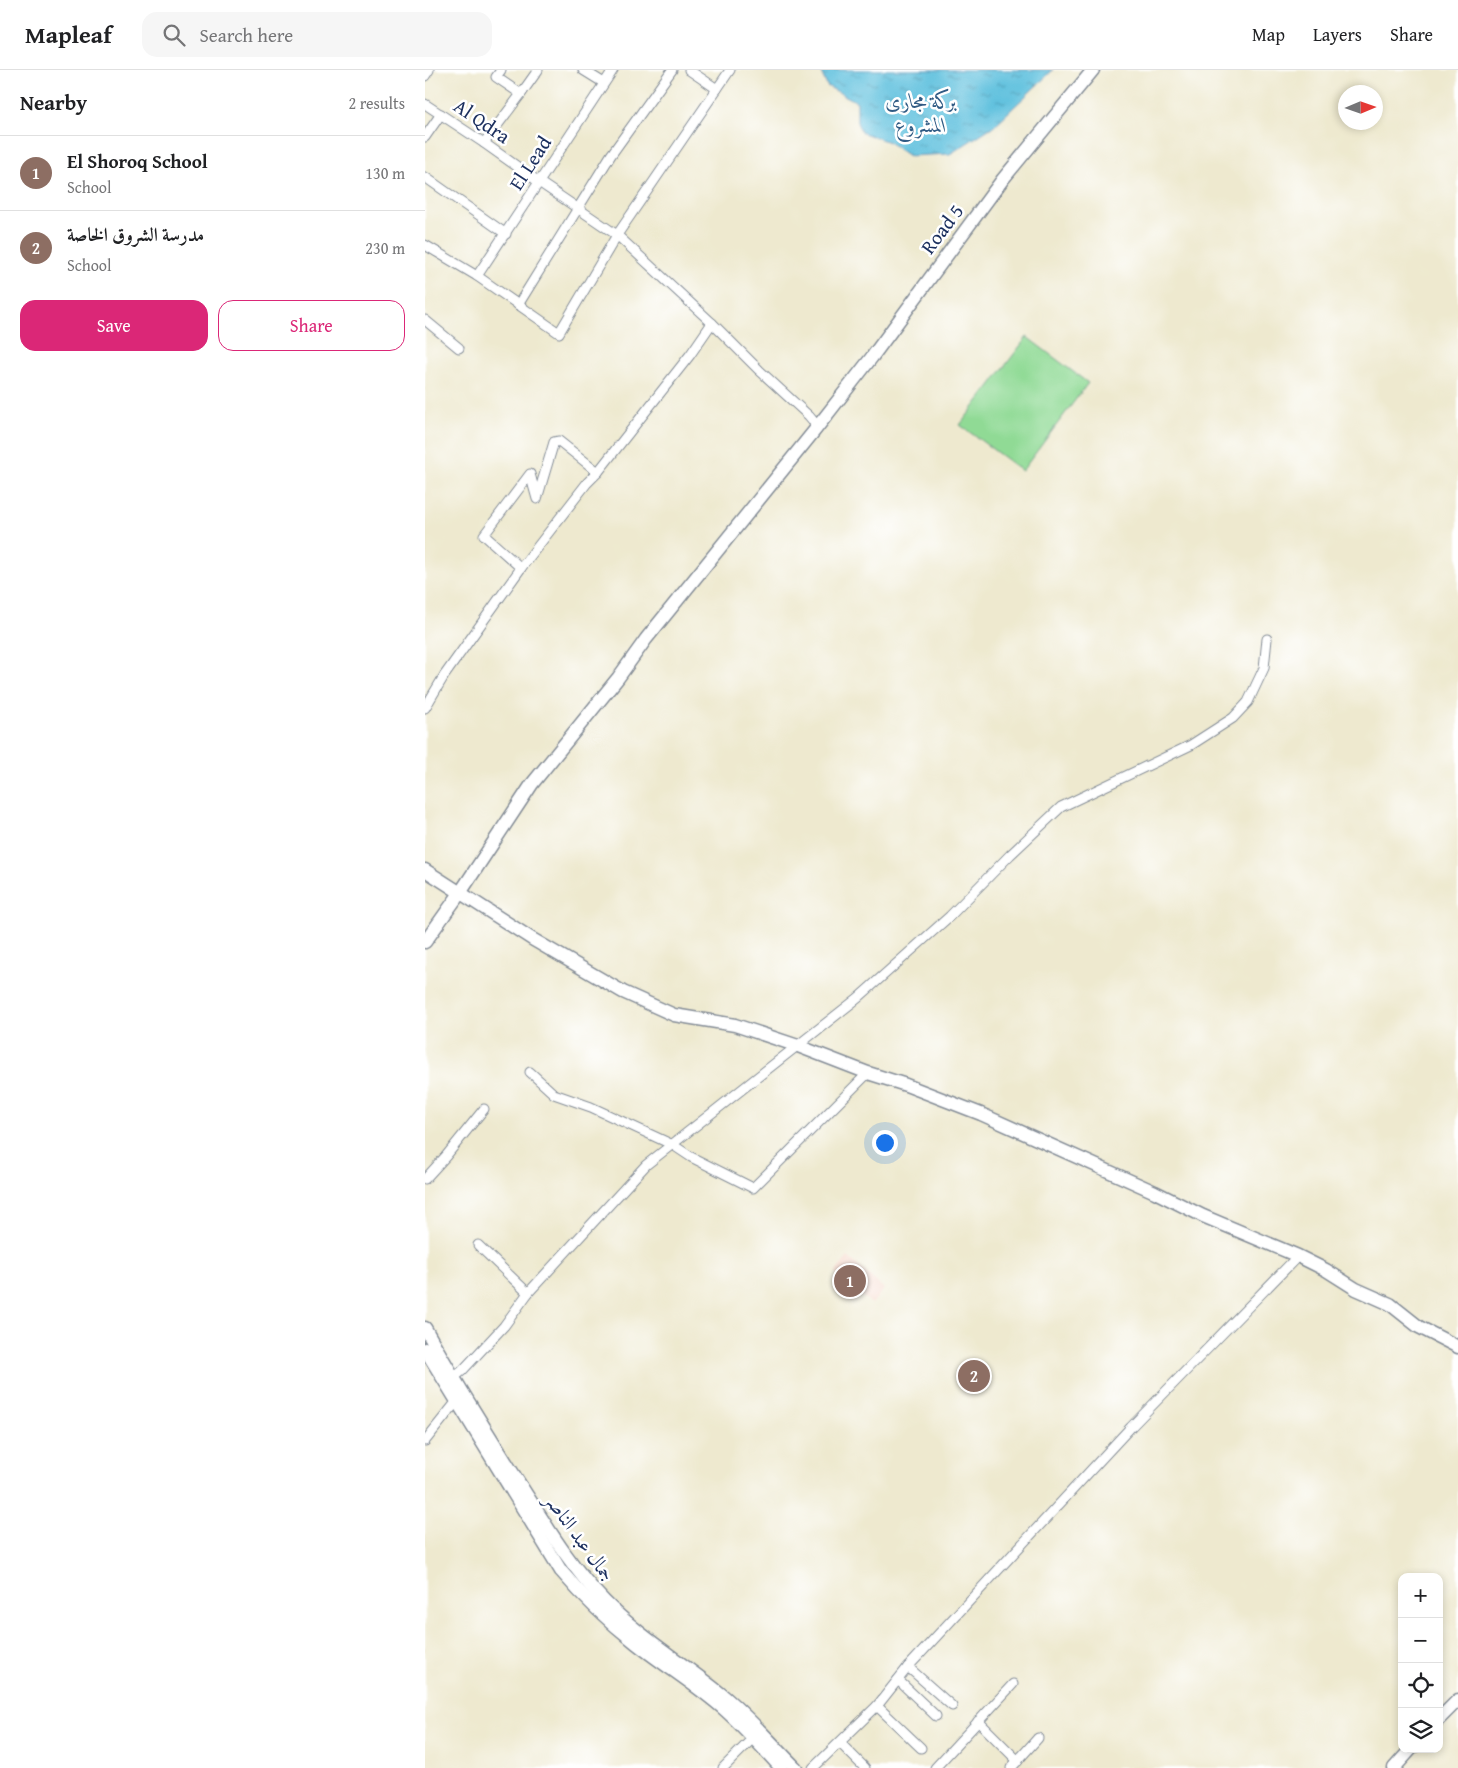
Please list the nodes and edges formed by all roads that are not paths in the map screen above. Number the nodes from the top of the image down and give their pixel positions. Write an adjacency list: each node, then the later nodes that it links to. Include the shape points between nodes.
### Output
1 (429, 70): 10 (street)
2 (501, 70): 13 (street, via 497,77)
3 (538, 70): 13 (street)
4 (583, 70): 11 (street)
5 (613, 70): 11 (street, El Lead)
6 (672, 70): 20 (street)
7 (689, 70): 12 (street)
8 (730, 70): 12 (street)
9 (1093, 70): 29 (main road, Road 5, via 1003,179)
10 (425, 76)
11 (604, 84): 19 (street, El Lead)
12 (717, 89): 22 (street)
13 (521, 94): 17 (street)
14 (425, 104): 15 (street, Al Qdra)
15 (441, 114): 16 (street); 17 (street, Al Qdra)
16 (425, 137)
17 (484, 143): 19 (street, Al Qdra)
18 (425, 177): 21 (street)
19 (539, 182): 20 (street, Al Qdra); 21 (street, El Lead)
20 (578, 208): 22 (street, Al Qdra); 25 (street)
21 (506, 234): 24 (street, El Lead)
22 (617, 235): 25 (street, via 559,333); 27 (street, Al Qdra)
23 (425, 244): 24 (street)
24 (477, 276): 25 (street)
25 (518, 305)
26 (425, 320): 28 (street)
27 (713, 323): 29 (street, Al Qdra, via 809,416); 30 (street)
28 (459, 348)
29 (815, 430): 35 (main road, Road 5, via 537,778)
30 (599, 472): 31 (street); 31 (street, via 559,441 554,442 537,499 530,474 483,535)
31 (521, 568): 33 (street)
32 (1267, 639): 37 (street, via 1264,668 1248,702 1233,718 1191,745 1061,807 950,916 859,998)
33 (425, 708)
34 (425, 870): 35 (main road)
35 (460, 893): 36 (main road, Road 5); 37 (main road, via 623,992 674,1015 735,1025)
36 (425, 942)
37 (798, 1046): 39 (main road); 41 (street)
38 (530, 1072): 41 (street, via 554,1094 591,1107)
39 (868, 1073): 41 (street, via 753,1188); 44 (main road, via 981,1114)
40 (484, 1109): 42 (street)
41 (673, 1145): 45 (street, via 646,1165)
42 (425, 1179)
43 (478, 1245): 45 (street)
44 (1298, 1256): 47 (main road, via 1356,1290 1390,1304 1419,1327); 52 (street, via 1156,1400)
45 (528, 1293): 49 (street, via 504,1326)
46 (425, 1328): 49 (main road, جمال عبد الناصر)
47 (1458, 1348)
48 (425, 1349): 49 (main road, جمال عبد الناصر)
49 (450, 1380): 50 (main road, جمال عبد الناصر); 69 (main road, جمال عبد الناصر, via 548,1530 606,1603 736,1707)
50 (457, 1401): 51 (street); 61 (main road, جمال عبد الناصر, via 561,1571 585,1599 637,1645 724,1709)
51 (425, 1441)
52 (908, 1667): 53 (street); 57 (street)
53 (898, 1680): 56 (street); 59 (street)
54 (1013, 1684): 60 (street)
55 (1458, 1700): 58 (main road)
56 (877, 1706): 63 (street); 64 (street)
57 (952, 1706)
58 (1443, 1715)
59 (936, 1716)
60 (978, 1721): 66 (street); 72 (street)
61 (753, 1738): 67 (street); 68 (main road, جمال عبد الناصر)
62 (1038, 1738): 66 (street)
63 (840, 1743): 70 (street); 71 (street)
64 (921, 1748)
65 (1407, 1753): 73 (main road)
66 (1015, 1764)
67 (723, 1768)
68 (781, 1768)
69 (796, 1768)
70 (813, 1768)
71 (865, 1768)
72 (935, 1768)
73 (1394, 1768)

